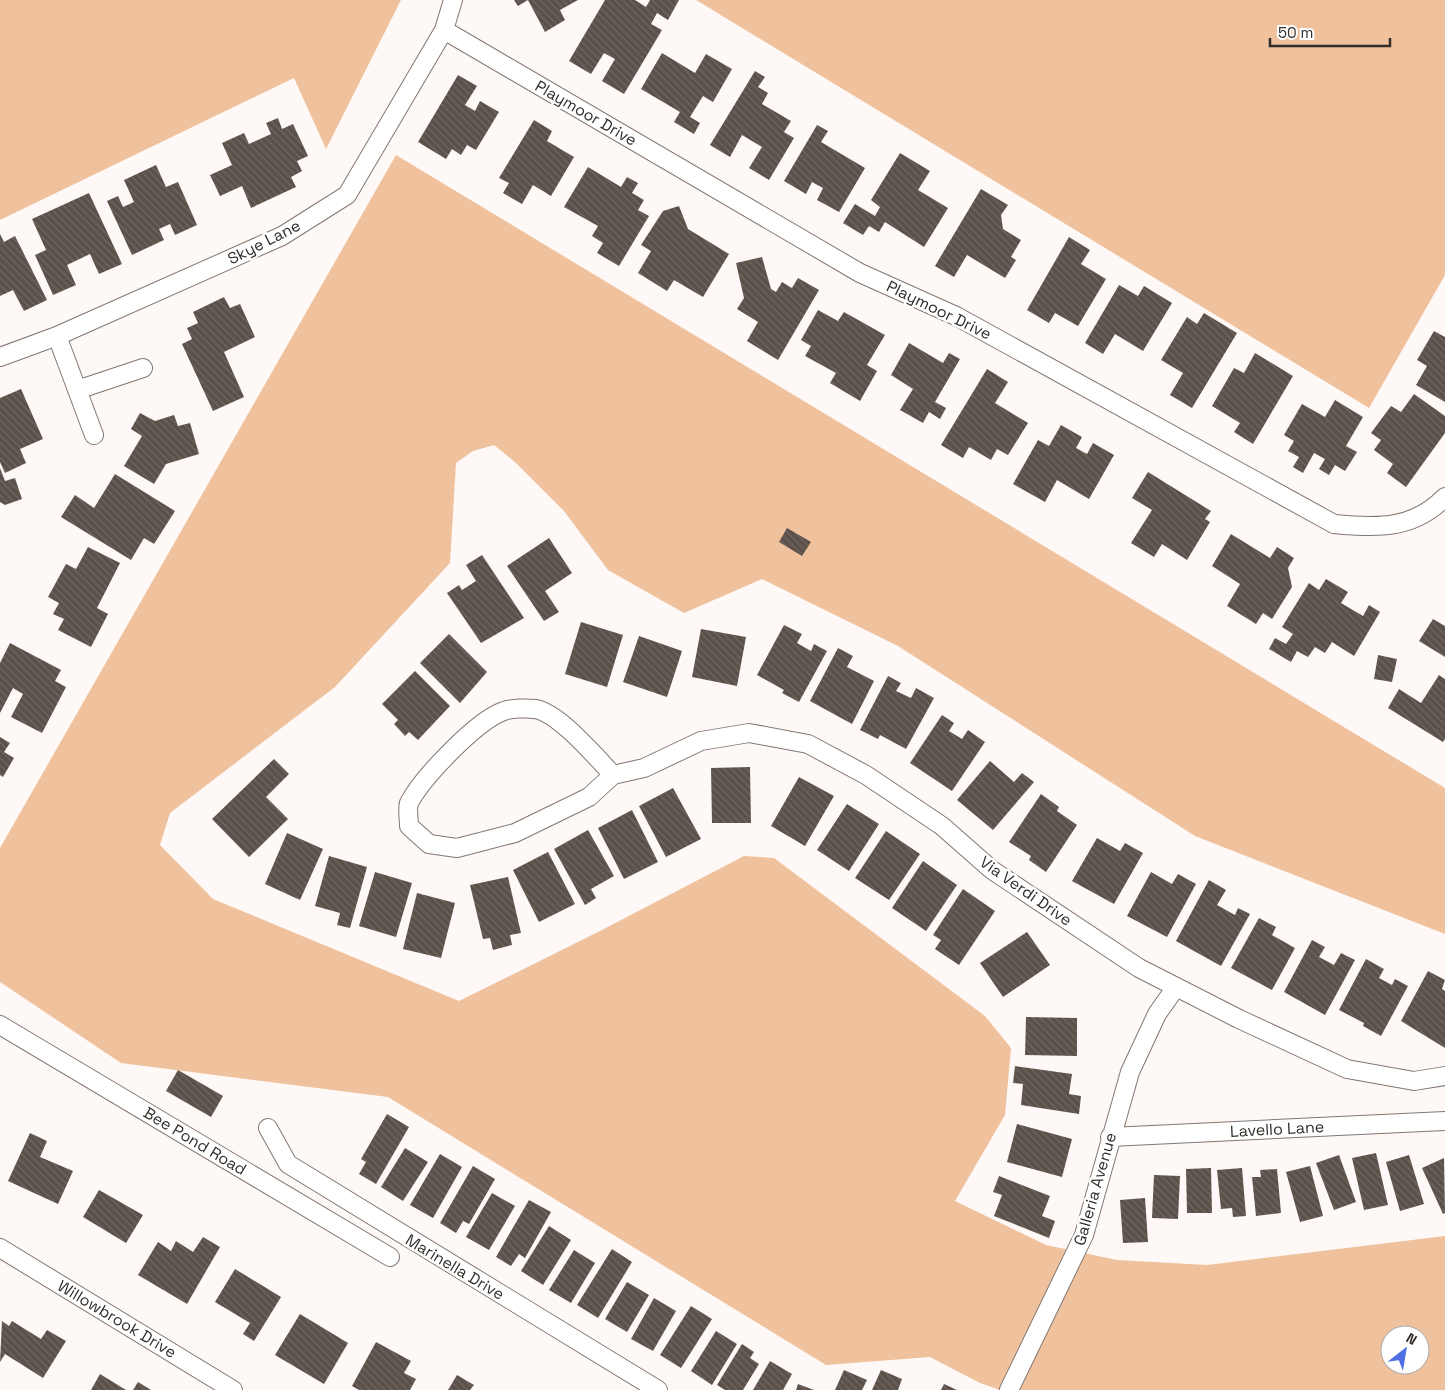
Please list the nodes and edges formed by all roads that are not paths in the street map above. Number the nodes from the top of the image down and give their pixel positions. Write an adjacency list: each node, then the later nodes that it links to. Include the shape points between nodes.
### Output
1 (453, 0): 2 (street, Skye Lane)
2 (444, 30): 3 (street, Skye Lane, via 347,194 282,236); 8 (street, Playmoor Drive, via 860,273 956,316 1334,524 1374,528 1417,519)
3 (57, 336): 4 (street, Skye Lane); 6 (street)
4 (0, 357)
5 (143, 368): 6 (street)
6 (77, 390): 7 (street)
7 (94, 435)
8 (1445, 497)
9 (613, 775): 9 (street, Via Verdi Drive, via 563,724 536,709 505,710 474,730 427,777 408,805 409,826 430,844 456,848 515,833 589,797); 10 (street, Via Verdi Drive, via 644,768 701,741 749,733 808,744 866,775 942,826 992,870 1139,968)
10 (1176, 987): 12 (street, Via Verdi Drive, via 1348,1069 1414,1081); 15 (street, Galleria Avenue, via 1157,1014 1130,1072)
11 (0, 1026): 17 (street, Bee Pond Road)
12 (1445, 1076)
13 (1445, 1121): 15 (street, Lavello Lane)
14 (268, 1128): 19 (street, Marinella Drive, via 288,1164)
15 (1110, 1138): 20 (street, Galleria Avenue, via 1084,1235)
16 (0, 1248): 18 (street, Willowbrook Drive)
17 (390, 1257)
18 (233, 1390)
19 (658, 1390)
20 (1009, 1390)

